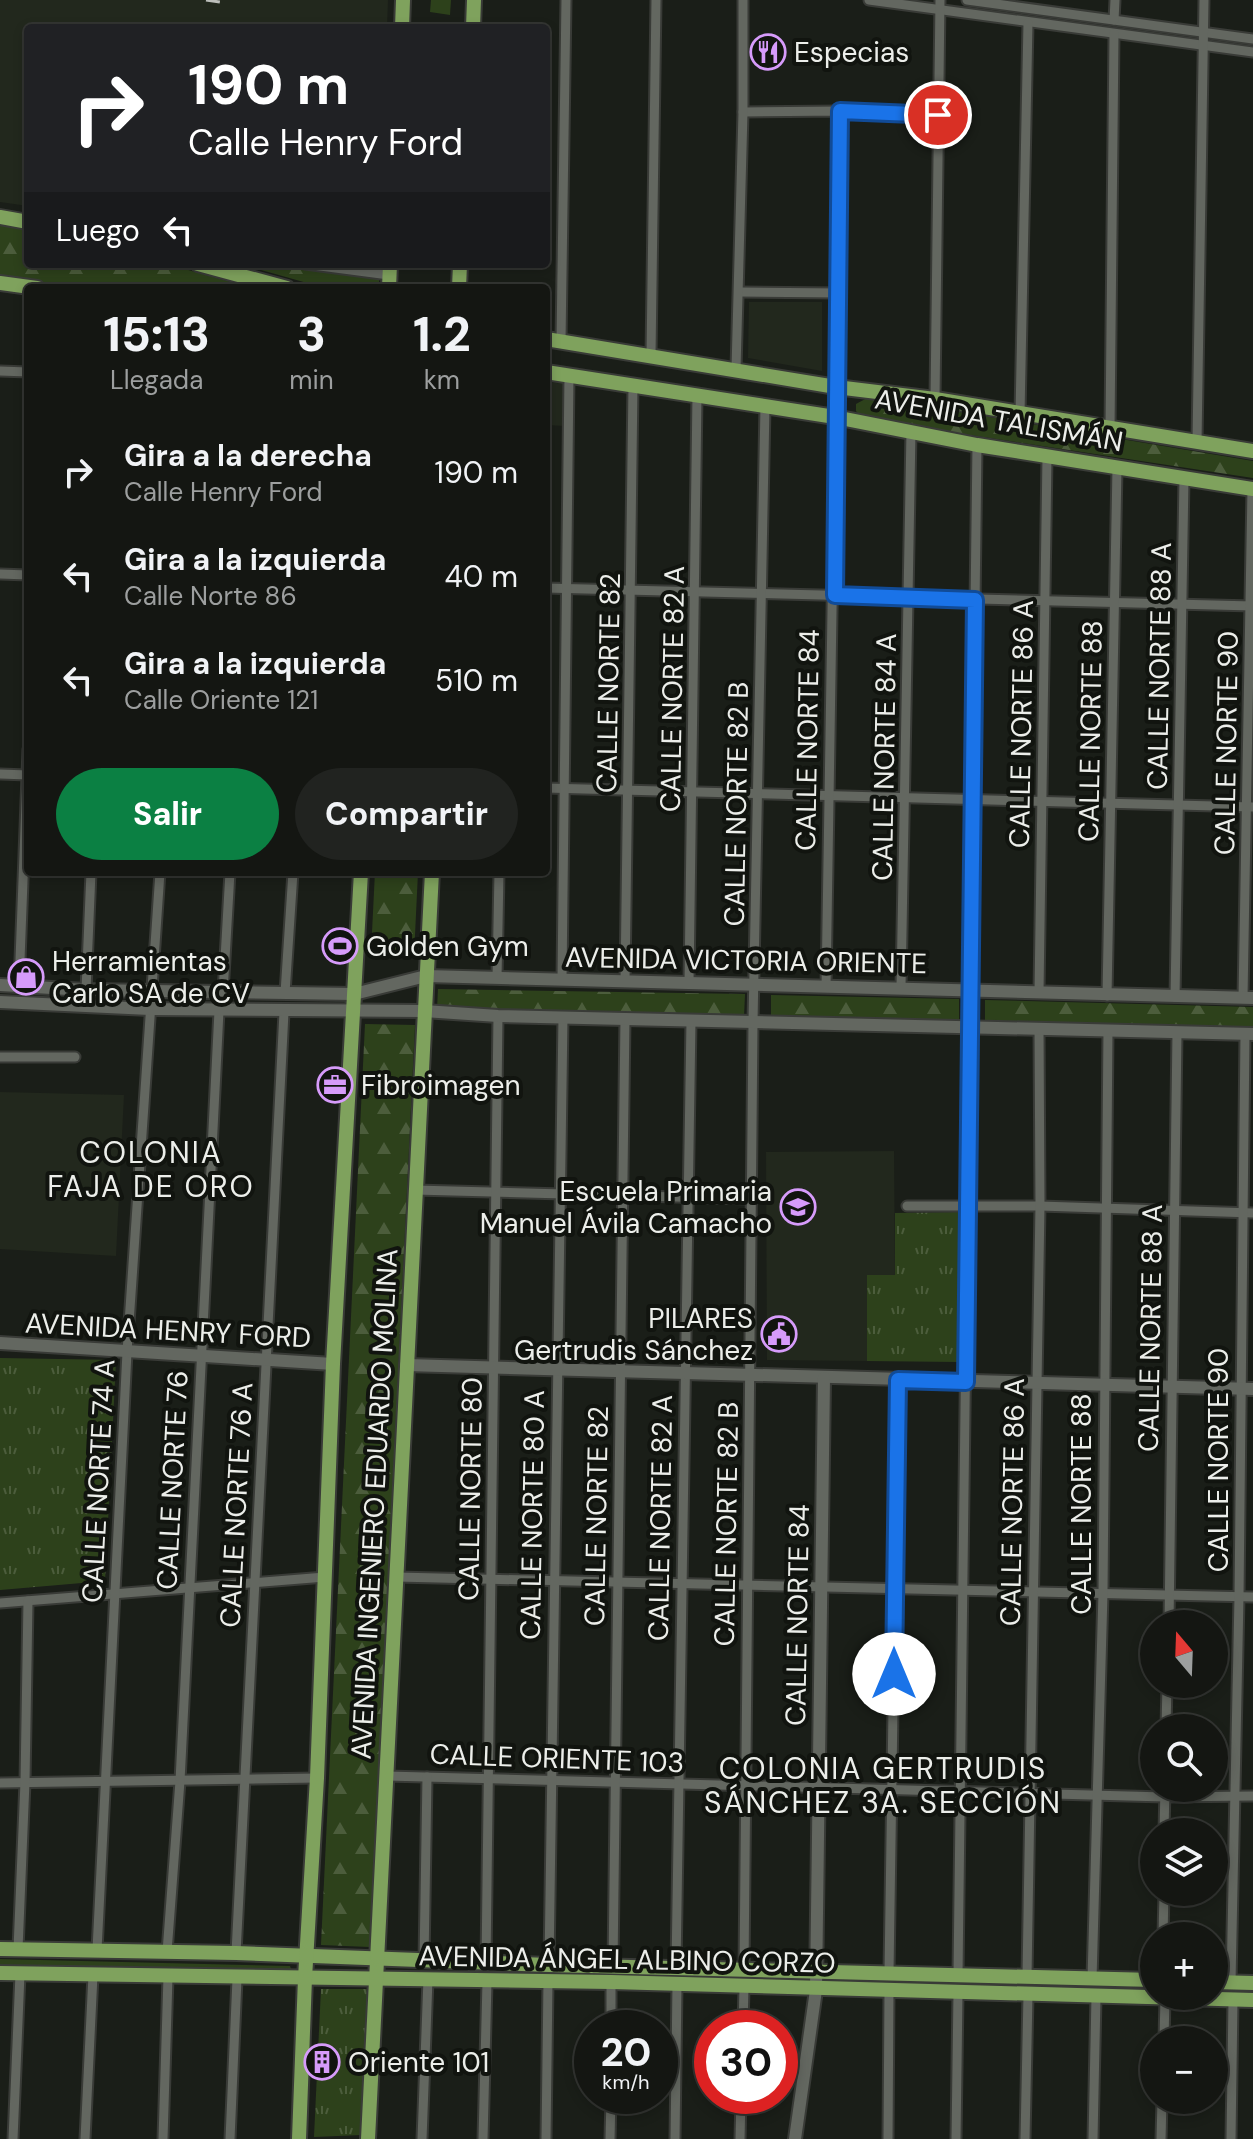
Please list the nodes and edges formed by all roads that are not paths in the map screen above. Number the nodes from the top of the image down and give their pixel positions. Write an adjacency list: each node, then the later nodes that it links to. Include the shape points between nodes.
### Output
1 (403, 0): 14 (main road)
2 (474, 0): 15 (main road)
3 (566, 0): 34 (street)
4 (656, 0): 35 (street)
5 (743, 0): 22 (street)
6 (869, 0): 11 (street)
7 (967, 0): 10 (street)
8 (1115, 0): 12 (street)
9 (1204, 0): 16 (street)
10 (1027, 4): 12 (street)
11 (940, 5): 13 (street); 23 (street)
12 (1114, 20): 16 (street)
13 (1028, 23): 17 (street); 46 (street)
14 (402, 24)
15 (473, 24)
16 (1203, 32): 18 (street); 19 (street)
17 (1114, 34): 19 (street); 48 (street)
18 (1253, 39)
19 (1203, 45): 20 (street); 50 (street)
20 (1253, 52)
21 (840, 111): 22 (street); 23 (street); 33 (street, CALLE NORTE 84)
22 (743, 112): 32 (street)
23 (938, 115): 44 (street)
24 (0, 217): 25 (main road)
25 (24, 221)
26 (213, 268): 30 (main road)
27 (333, 268): 28 (street)
28 (389, 276)
29 (0, 283): 31 (main road)
30 (272, 284)
31 (24, 286)
32 (740, 292): 33 (street); 36 (street)
33 (839, 293): 42 (street, CALLE NORTE 84)
34 (554, 340): 35 (main road, AVENIDA TALISMÁN)
35 (651, 355): 36 (main road, AVENIDA TALISMÁN)
36 (736, 369): 42 (main road, AVENIDA TALISMÁN)
37 (0, 371): 38 (street)
38 (24, 372)
39 (550, 373): 40 (main road, AVENIDA TALISMÁN)
40 (569, 375): 41 (main road, AVENIDA TALISMÁN); 60 (street)
41 (633, 385): 43 (main road, AVENIDA TALISMÁN); 61 (street, CALLE NORTE 82)
42 (836, 387): 44 (main road, AVENIDA TALISMÁN); 47 (street, CALLE NORTE 84)
43 (697, 395): 45 (main road, AVENIDA TALISMÁN); 62 (street, CALLE NORTE 82 A)
44 (935, 399): 46 (main road, AVENIDA TALISMÁN)
45 (765, 406): 47 (main road, AVENIDA TALISMÁN); 63 (street, CALLE NORTE 82 B)
46 (1020, 414): 48 (main road, AVENIDA TALISMÁN)
47 (835, 417): 49 (main road, AVENIDA TALISMÁN); 64 (street, CALLE NORTE 84)
48 (1110, 429): 50 (main road, AVENIDA TALISMÁN)
49 (911, 431): 51 (main road, AVENIDA TALISMÁN); 65 (street, CALLE NORTE 84 A)
50 (1197, 442): 52 (main road, AVENIDA TALISMÁN)
51 (977, 445): 53 (main road, AVENIDA TALISMÁN); 66 (street)
52 (1253, 451)
53 (1047, 457): 54 (main road, AVENIDA TALISMÁN); 67 (street, CALLE NORTE 86 A)
54 (1117, 468): 55 (main road, AVENIDA TALISMÁN); 68 (street, CALLE NORTE 88)
55 (1184, 479): 56 (main road, AVENIDA TALISMÁN); 69 (street, CALLE NORTE 88 A)
56 (1253, 489): 70 (street, CALLE NORTE 90)
57 (0, 574): 58 (street)
58 (24, 575)
59 (550, 588): 60 (street)
60 (568, 589): 61 (street); 74 (street)
61 (631, 591): 62 (street); 75 (street, CALLE NORTE 82)
62 (696, 592): 63 (street); 76 (street, CALLE NORTE 82 A)
63 (760, 594): 64 (street); 77 (street, CALLE NORTE 82 B)
64 (835, 595): 65 (street); 78 (street, CALLE NORTE 84)
65 (909, 597): 66 (street); 79 (street, CALLE NORTE 84 A)
66 (975, 600): 67 (street); 80 (street)
67 (1045, 601): 68 (street); 81 (street, CALLE NORTE 86 A)
68 (1114, 603): 69 (street); 82 (street, CALLE NORTE 88)
69 (1181, 603): 70 (street); 83 (street, CALLE NORTE 88 A)
70 (1251, 606): 84 (street, CALLE NORTE 90)
71 (0, 774): 72 (street)
72 (24, 775)
73 (550, 788): 74 (street)
74 (564, 788): 75 (street); 95 (street)
75 (629, 790): 76 (street); 96 (street, CALLE NORTE 82)
76 (693, 792): 77 (street); 97 (street, CALLE NORTE 82 A)
77 (760, 793): 78 (street); 99 (street, CALLE NORTE 82 B)
78 (829, 795): 79 (street); 101 (street, CALLE NORTE 84)
79 (905, 798): 80 (street); 102 (street, CALLE NORTE 84 A)
80 (973, 800): 81 (street); 103 (street)
81 (1042, 802): 82 (street); 106 (street, CALLE NORTE 86 A)
82 (1111, 804): 83 (street); 110 (street, CALLE NORTE 88)
83 (1179, 805): 84 (street); 111 (street, CALLE NORTE 88 A)
84 (1250, 807): 112 (street, CALLE NORTE 90)
85 (24, 869): 100 (street)
86 (91, 876): 104 (street)
87 (160, 876): 105 (street, CALLE NORTE 74 A)
88 (230, 876): 107 (street)
89 (293, 876): 108 (street)
90 (361, 876): 109 (main road, AVENIDA INGENIERO EDUARDO MOLINA)
91 (432, 876): 93 (main road, AVENIDA INGENIERO EDUARDO MOLINA)
92 (499, 876): 94 (street)
93 (426, 976): 94 (street, AVENIDA VICTORIA ORIENTE); 109 (street, AVENIDA VICTORIA ORIENTE); 116 (main road, AVENIDA INGENIERO EDUARDO MOLINA)
94 (497, 978): 95 (street, AVENIDA VICTORIA ORIENTE)
95 (562, 979): 96 (street, AVENIDA VICTORIA ORIENTE)
96 (625, 981): 97 (street, AVENIDA VICTORIA ORIENTE)
97 (689, 983): 99 (street, AVENIDA VICTORIA ORIENTE)
98 (0, 985): 100 (street, AVENIDA VICTORIA ORIENTE)
99 (754, 985): 101 (street, AVENIDA VICTORIA ORIENTE); 123 (street, CALLE NORTE 82 B)
100 (19, 986): 104 (street, AVENIDA VICTORIA ORIENTE)
101 (826, 987): 102 (street, AVENIDA VICTORIA ORIENTE)
102 (901, 987): 103 (street, AVENIDA VICTORIA ORIENTE)
103 (971, 989): 106 (street, AVENIDA VICTORIA ORIENTE); 124 (street)
104 (86, 990): 105 (street, AVENIDA VICTORIA ORIENTE)
105 (153, 991): 107 (street, AVENIDA VICTORIA ORIENTE); 114 (street, CALLE NORTE 74 A)
106 (1039, 992): 110 (street, AVENIDA VICTORIA ORIENTE)
107 (223, 993): 108 (street, AVENIDA VICTORIA ORIENTE)
108 (285, 993): 109 (street, AVENIDA VICTORIA ORIENTE)
109 (354, 994): 118 (main road, AVENIDA INGENIERO EDUARDO MOLINA)
110 (1107, 996): 111 (street, AVENIDA VICTORIA ORIENTE)
111 (1175, 997): 112 (street, AVENIDA VICTORIA ORIENTE)
112 (1248, 998)
113 (0, 1002): 114 (street)
114 (150, 1009): 115 (street); 145 (street, CALLE NORTE 74 A)
115 (219, 1011): 117 (street); 146 (street, CALLE NORTE 76)
116 (424, 1011): 118 (street); 119 (street); 131 (main road, AVENIDA INGENIERO EDUARDO MOLINA)
117 (284, 1012): 118 (street); 147 (street, CALLE NORTE 76 A)
118 (353, 1012): 148 (main road, AVENIDA INGENIERO EDUARDO MOLINA)
119 (498, 1016): 120 (street); 132 (street, CALLE NORTE 80)
120 (563, 1017): 121 (street); 133 (street, CALLE NORTE 80 A)
121 (625, 1018): 122 (street); 134 (street, CALLE NORTE 82)
122 (691, 1021): 123 (street); 135 (street, CALLE NORTE 82 A)
123 (753, 1022): 124 (street); 136 (street, CALLE NORTE 82 B)
124 (971, 1026): 125 (street); 139 (street)
125 (1039, 1028): 126 (street); 138 (street, CALLE NORTE 86 A)
126 (1108, 1030): 127 (street); 140 (street, CALLE NORTE 88)
127 (1177, 1033): 128 (street); 141 (street, CALLE NORTE 88 A)
128 (1249, 1034): 142 (street, CALLE NORTE 90)
129 (0, 1057): 130 (street)
130 (75, 1057)
131 (415, 1190): 132 (street); 149 (main road, AVENIDA INGENIERO EDUARDO MOLINA)
132 (495, 1192): 133 (street); 150 (street, CALLE NORTE 80)
133 (559, 1193): 134 (street); 151 (street, CALLE NORTE 80 A)
134 (624, 1195): 135 (street); 152 (street, CALLE NORTE 82)
135 (688, 1198): 136 (street); 153 (street, CALLE NORTE 82 A)
136 (752, 1199): 154 (street, CALLE NORTE 82 B)
137 (907, 1206): 139 (street)
138 (1040, 1206): 139 (street); 140 (street); 158 (street, CALLE NORTE 86 A)
139 (969, 1207): 157 (street)
140 (1105, 1210): 141 (street); 159 (street, CALLE NORTE 88)
141 (1173, 1211): 142 (street); 160 (street, CALLE NORTE 88 A)
142 (1241, 1213): 143 (street); 161 (street, CALLE NORTE 90)
143 (1253, 1213)
144 (0, 1343): 145 (street, AVENIDA HENRY FORD)
145 (127, 1352): 146 (street, AVENIDA HENRY FORD); 176 (street, CALLE NORTE 74 A)
146 (200, 1356): 147 (street, AVENIDA HENRY FORD); 171 (street, CALLE NORTE 76)
147 (265, 1360): 148 (street, AVENIDA HENRY FORD); 166 (street, CALLE NORTE 76 A)
148 (333, 1364): 162 (main road, AVENIDA INGENIERO EDUARDO MOLINA)
149 (406, 1365): 150 (street); 163 (main road, AVENIDA INGENIERO EDUARDO MOLINA)
150 (493, 1368): 151 (street); 164 (street, CALLE NORTE 80)
151 (556, 1370): 152 (street); 165 (street, CALLE NORTE 80 A)
152 (620, 1371): 153 (street); 167 (street, CALLE NORTE 82)
153 (684, 1373): 154 (street); 168 (street, CALLE NORTE 82 A)
154 (750, 1376): 155 (street); 169 (street, CALLE NORTE 82 B)
155 (824, 1378): 156 (street); 170 (street, CALLE NORTE 84)
156 (898, 1380): 157 (street); 172 (street)
157 (966, 1382): 158 (street); 173 (street)
158 (1035, 1383): 159 (street); 174 (street, CALLE NORTE 86 A)
159 (1103, 1384): 160 (street); 175 (street, CALLE NORTE 88)
160 (1172, 1386): 161 (street); 177 (street, CALLE NORTE 88 A)
161 (1247, 1389): 178 (street, CALLE NORTE 90)
162 (325, 1577): 166 (street); 185 (main road, AVENIDA INGENIERO EDUARDO MOLINA)
163 (397, 1577): 164 (street); 183 (main road, AVENIDA INGENIERO EDUARDO MOLINA)
164 (491, 1579): 165 (street); 186 (street, CALLE NORTE 80)
165 (553, 1581): 167 (street); 188 (street, CALLE NORTE 80 A)
166 (255, 1582): 171 (street); 187 (street, CALLE NORTE 76 A)
167 (617, 1582): 168 (street); 191 (street, CALLE NORTE 82)
168 (681, 1583): 169 (street); 194 (street, CALLE NORTE 82 A)
169 (746, 1585): 170 (street); 195 (street, CALLE NORTE 82 B)
170 (822, 1587): 172 (street); 196 (street, CALLE NORTE 84)
171 (188, 1588): 176 (street); 190 (street, CALLE NORTE 76)
172 (895, 1588): 173 (street); 197 (street)
173 (963, 1590): 174 (street); 198 (street)
174 (1032, 1592): 175 (street); 200 (street, CALLE NORTE 86 A)
175 (1103, 1593): 177 (street); 201 (street, CALLE NORTE 88)
176 (113, 1594): 180 (street); 189 (street, CALLE NORTE 74 A)
177 (1170, 1594): 178 (street); 182 (street, CALLE NORTE 88 A)
178 (1239, 1597): 179 (street); 203 (street, CALLE NORTE 90)
179 (1253, 1597)
180 (28, 1601): 181 (street); 192 (street)
181 (0, 1603)
182 (1169, 1610)
183 (387, 1776): 184 (street, CALLE ORIENTE 103); 211 (main road, AVENIDA INGENIERO EDUARDO MOLINA)
184 (427, 1777): 186 (street, CALLE ORIENTE 103); 212 (street)
185 (317, 1778): 187 (street); 210 (main road, AVENIDA INGENIERO EDUARDO MOLINA)
186 (487, 1778): 188 (street, CALLE ORIENTE 103); 213 (street, CALLE NORTE 80)
187 (246, 1779): 190 (street); 209 (street, CALLE NORTE 76 A)
188 (552, 1780): 191 (street, CALLE ORIENTE 103); 214 (street, CALLE NORTE 80 A)
189 (105, 1781): 190 (street); 192 (street); 207 (street, CALLE NORTE 74 A)
190 (180, 1781): 208 (street, CALLE NORTE 76)
191 (614, 1781): 194 (street, CALLE ORIENTE 103); 215 (street, CALLE NORTE 82)
192 (25, 1782): 193 (street); 206 (street)
193 (0, 1783)
194 (679, 1784): 195 (street, CALLE ORIENTE 103); 216 (street, CALLE NORTE 82 A)
195 (746, 1785): 196 (street, CALLE ORIENTE 103); 217 (street, CALLE NORTE 82 B)
196 (819, 1788): 197 (street, CALLE ORIENTE 103); 218 (street, CALLE NORTE 84)
197 (894, 1789): 198 (street, CALLE ORIENTE 103); 219 (street)
198 (959, 1790): 200 (street, CALLE ORIENTE 103); 222 (street)
199 (1140, 1792): 201 (street, CALLE ORIENTE 103)
200 (1029, 1793): 201 (street, CALLE ORIENTE 103); 224 (street, CALLE NORTE 86 A)
201 (1097, 1793): 229 (street, CALLE NORTE 88)
202 (1228, 1796): 203 (street, CALLE ORIENTE 103)
203 (1235, 1796): 204 (street, CALLE ORIENTE 103); 235 (street, CALLE NORTE 90)
204 (1253, 1796)
205 (0, 1949): 206 (main road, AVENIDA ÁNGEL ALBINO CORZO)
206 (18, 1949): 207 (main road, AVENIDA ÁNGEL ALBINO CORZO)
207 (97, 1950): 208 (main road, AVENIDA ÁNGEL ALBINO CORZO)
208 (167, 1952): 209 (main road, AVENIDA ÁNGEL ALBINO CORZO)
209 (236, 1953): 210 (main road, AVENIDA ÁNGEL ALBINO CORZO)
210 (306, 1956): 211 (main road, AVENIDA ÁNGEL ALBINO CORZO); 226 (main road, AVENIDA INGENIERO EDUARDO MOLINA)
211 (378, 1960): 212 (main road, AVENIDA ÁNGEL ALBINO CORZO); 230 (main road, AVENIDA INGENIERO EDUARDO MOLINA)
212 (424, 1961): 213 (main road, AVENIDA ÁNGEL ALBINO CORZO)
213 (486, 1963): 214 (main road, AVENIDA ÁNGEL ALBINO CORZO)
214 (549, 1965): 215 (main road, AVENIDA ÁNGEL ALBINO CORZO)
215 (613, 1966): 216 (main road, AVENIDA ÁNGEL ALBINO CORZO)
216 (676, 1968): 217 (main road, AVENIDA ÁNGEL ALBINO CORZO)
217 (744, 1970): 218 (main road, AVENIDA ÁNGEL ALBINO CORZO)
218 (817, 1971): 219 (main road, AVENIDA ÁNGEL ALBINO CORZO); 239 (street, CALLE NORTE 84)
219 (889, 1972): 222 (main road, AVENIDA ÁNGEL ALBINO CORZO)
220 (0, 1973): 221 (main road, AVENIDA ÁNGEL ALBINO CORZO)
221 (20, 1974): 223 (main road, AVENIDA ÁNGEL ALBINO CORZO); 253 (street)
222 (958, 1974): 224 (main road, AVENIDA ÁNGEL ALBINO CORZO)
223 (93, 1975): 225 (main road, AVENIDA ÁNGEL ALBINO CORZO); 254 (street)
224 (1027, 1976): 229 (main road, AVENIDA ÁNGEL ALBINO CORZO)
225 (168, 1977): 227 (main road, AVENIDA ÁNGEL ALBINO CORZO); 255 (street)
226 (305, 1978): 227 (main road, AVENIDA ÁNGEL ALBINO CORZO); 230 (main road, AVENIDA ÁNGEL ALBINO CORZO); 257 (main road, AVENIDA INGENIERO EDUARDO MOLINA)
227 (237, 1979): 256 (street)
228 (428, 1979): 230 (main road, AVENIDA ÁNGEL ALBINO CORZO); 233 (main road, AVENIDA ÁNGEL ALBINO CORZO); 259 (street)
229 (1092, 1979): 231 (main road, AVENIDA ÁNGEL ALBINO CORZO)
230 (377, 1980): 258 (main road, AVENIDA INGENIERO EDUARDO MOLINA)
231 (1140, 1980)
232 (548, 1981): 233 (main road, AVENIDA ÁNGEL ALBINO CORZO); 234 (main road, AVENIDA ÁNGEL ALBINO CORZO); 261 (street)
233 (487, 1982): 260 (street)
234 (611, 1982): 237 (main road, AVENIDA ÁNGEL ALBINO CORZO); 248 (street)
235 (1231, 1982): 236 (main road)
236 (1253, 1983)
237 (677, 1985): 238 (main road, AVENIDA ÁNGEL ALBINO CORZO); 263 (street)
238 (744, 1987): 239 (main road, AVENIDA ÁNGEL ALBINO CORZO); 249 (street)
239 (816, 1990): 240 (main road, AVENIDA ÁNGEL ALBINO CORZO); 265 (street, CALLE NORTE 84)
240 (889, 1992): 241 (main road, AVENIDA ÁNGEL ALBINO CORZO); 266 (street)
241 (958, 1993): 242 (main road, AVENIDA ÁNGEL ALBINO CORZO); 267 (street)
242 (1028, 1995): 243 (main road, AVENIDA ÁNGEL ALBINO CORZO); 268 (street)
243 (1096, 1997): 244 (main road, AVENIDA ÁNGEL ALBINO CORZO); 269 (street)
244 (1140, 1998)
245 (1228, 2000): 246 (main road, AVENIDA ÁNGEL ALBINO CORZO)
246 (1233, 2000): 247 (main road, AVENIDA ÁNGEL ALBINO CORZO); 271 (street)
247 (1253, 2000)
248 (611, 2010)
249 (743, 2010)
250 (611, 2114): 262 (street)
251 (741, 2114): 264 (street)
252 (1162, 2114): 270 (street)
253 (13, 2139)
254 (85, 2139)
255 (163, 2139)
256 (230, 2139)
257 (299, 2139)
258 (368, 2139)
259 (422, 2139)
260 (483, 2139)
261 (546, 2139)
262 (610, 2139)
263 (675, 2139)
264 (740, 2139)
265 (795, 2139)
266 (888, 2139)
267 (956, 2139)
268 (1025, 2139)
269 (1093, 2139)
270 (1161, 2139)
271 (1231, 2139)

